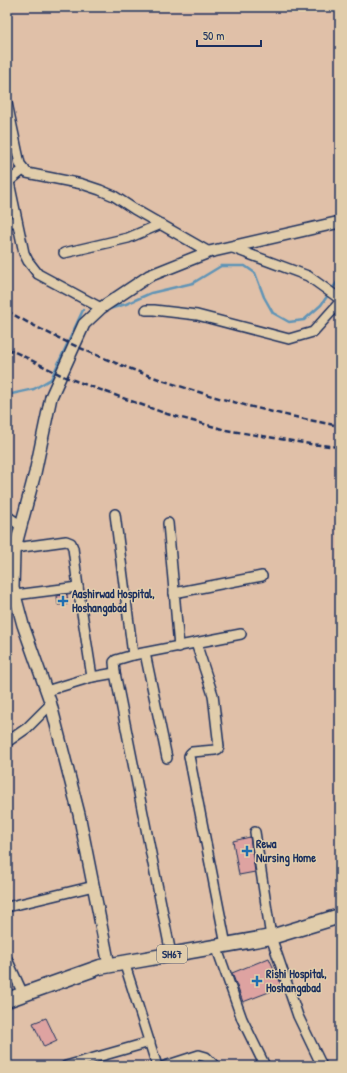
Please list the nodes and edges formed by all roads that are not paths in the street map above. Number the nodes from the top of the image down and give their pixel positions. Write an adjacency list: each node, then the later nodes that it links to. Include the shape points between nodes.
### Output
1 (7, 103): 2 (street)
2 (17, 147): 3 (street); 4 (street, via 20,164)
3 (7, 149)
4 (24, 170): 5 (street); 9 (street, via 31,174 100,190)
5 (8, 182): 6 (street)
6 (17, 221): 8 (street); 14 (street, via 24,253 38,274)
7 (340, 222): 10 (street)
8 (7, 223)
9 (161, 224): 11 (street); 12 (street, via 128,238)
10 (230, 247): 11 (street); 13 (street, via 308,276)
11 (209, 252): 14 (street, via 149,276)
12 (64, 253)
13 (339, 299): 15 (street, via 313,332 289,339 198,315)
14 (101, 308): 19 (street, via 84,324 51,397)
15 (146, 310)
16 (115, 514): 29 (street)
17 (7, 516): 19 (street)
18 (168, 523): 23 (street)
19 (21, 526): 20 (street)
20 (15, 548): 22 (street, via 66,541 71,543); 24 (street)
21 (262, 576): 23 (street)
22 (78, 587): 24 (street); 31 (street)
23 (174, 593): 27 (street)
24 (15, 595): 32 (street)
25 (241, 634): 26 (street)
26 (196, 643): 27 (street); 41 (street, via 213,695 219,746 215,750 192,752 189,756)
27 (179, 647): 28 (street)
28 (145, 653): 29 (street); 35 (street)
29 (134, 655): 30 (street, via 116,660)
30 (115, 672): 31 (street); 42 (street)
31 (92, 677): 32 (street)
32 (46, 691): 33 (street)
33 (51, 704): 34 (street, via 27,728); 37 (street)
34 (7, 742)
35 (167, 758)
36 (255, 832): 40 (street)
37 (94, 886): 38 (street); 45 (street)
38 (7, 907)
39 (340, 916): 40 (main road, SH67)
40 (271, 937): 41 (main road, SH67); 55 (street, via 298,1016)
41 (221, 945): 42 (main road, SH67); 54 (street, via 242,1019)
42 (171, 954): 44 (main road, SH67)
43 (7, 959): 46 (street)
44 (124, 962): 45 (main road, SH67); 48 (street)
45 (110, 965): 46 (main road, SH67)
46 (23, 994): 47 (main road, SH67)
47 (7, 1000)
48 (150, 1042): 49 (street); 51 (street)
49 (96, 1062): 50 (street)
50 (66, 1066)
51 (157, 1066)
52 (165, 1066): 53 (street, via 199,1055 206,1057)
53 (215, 1066)
54 (265, 1066)
55 (322, 1066)

